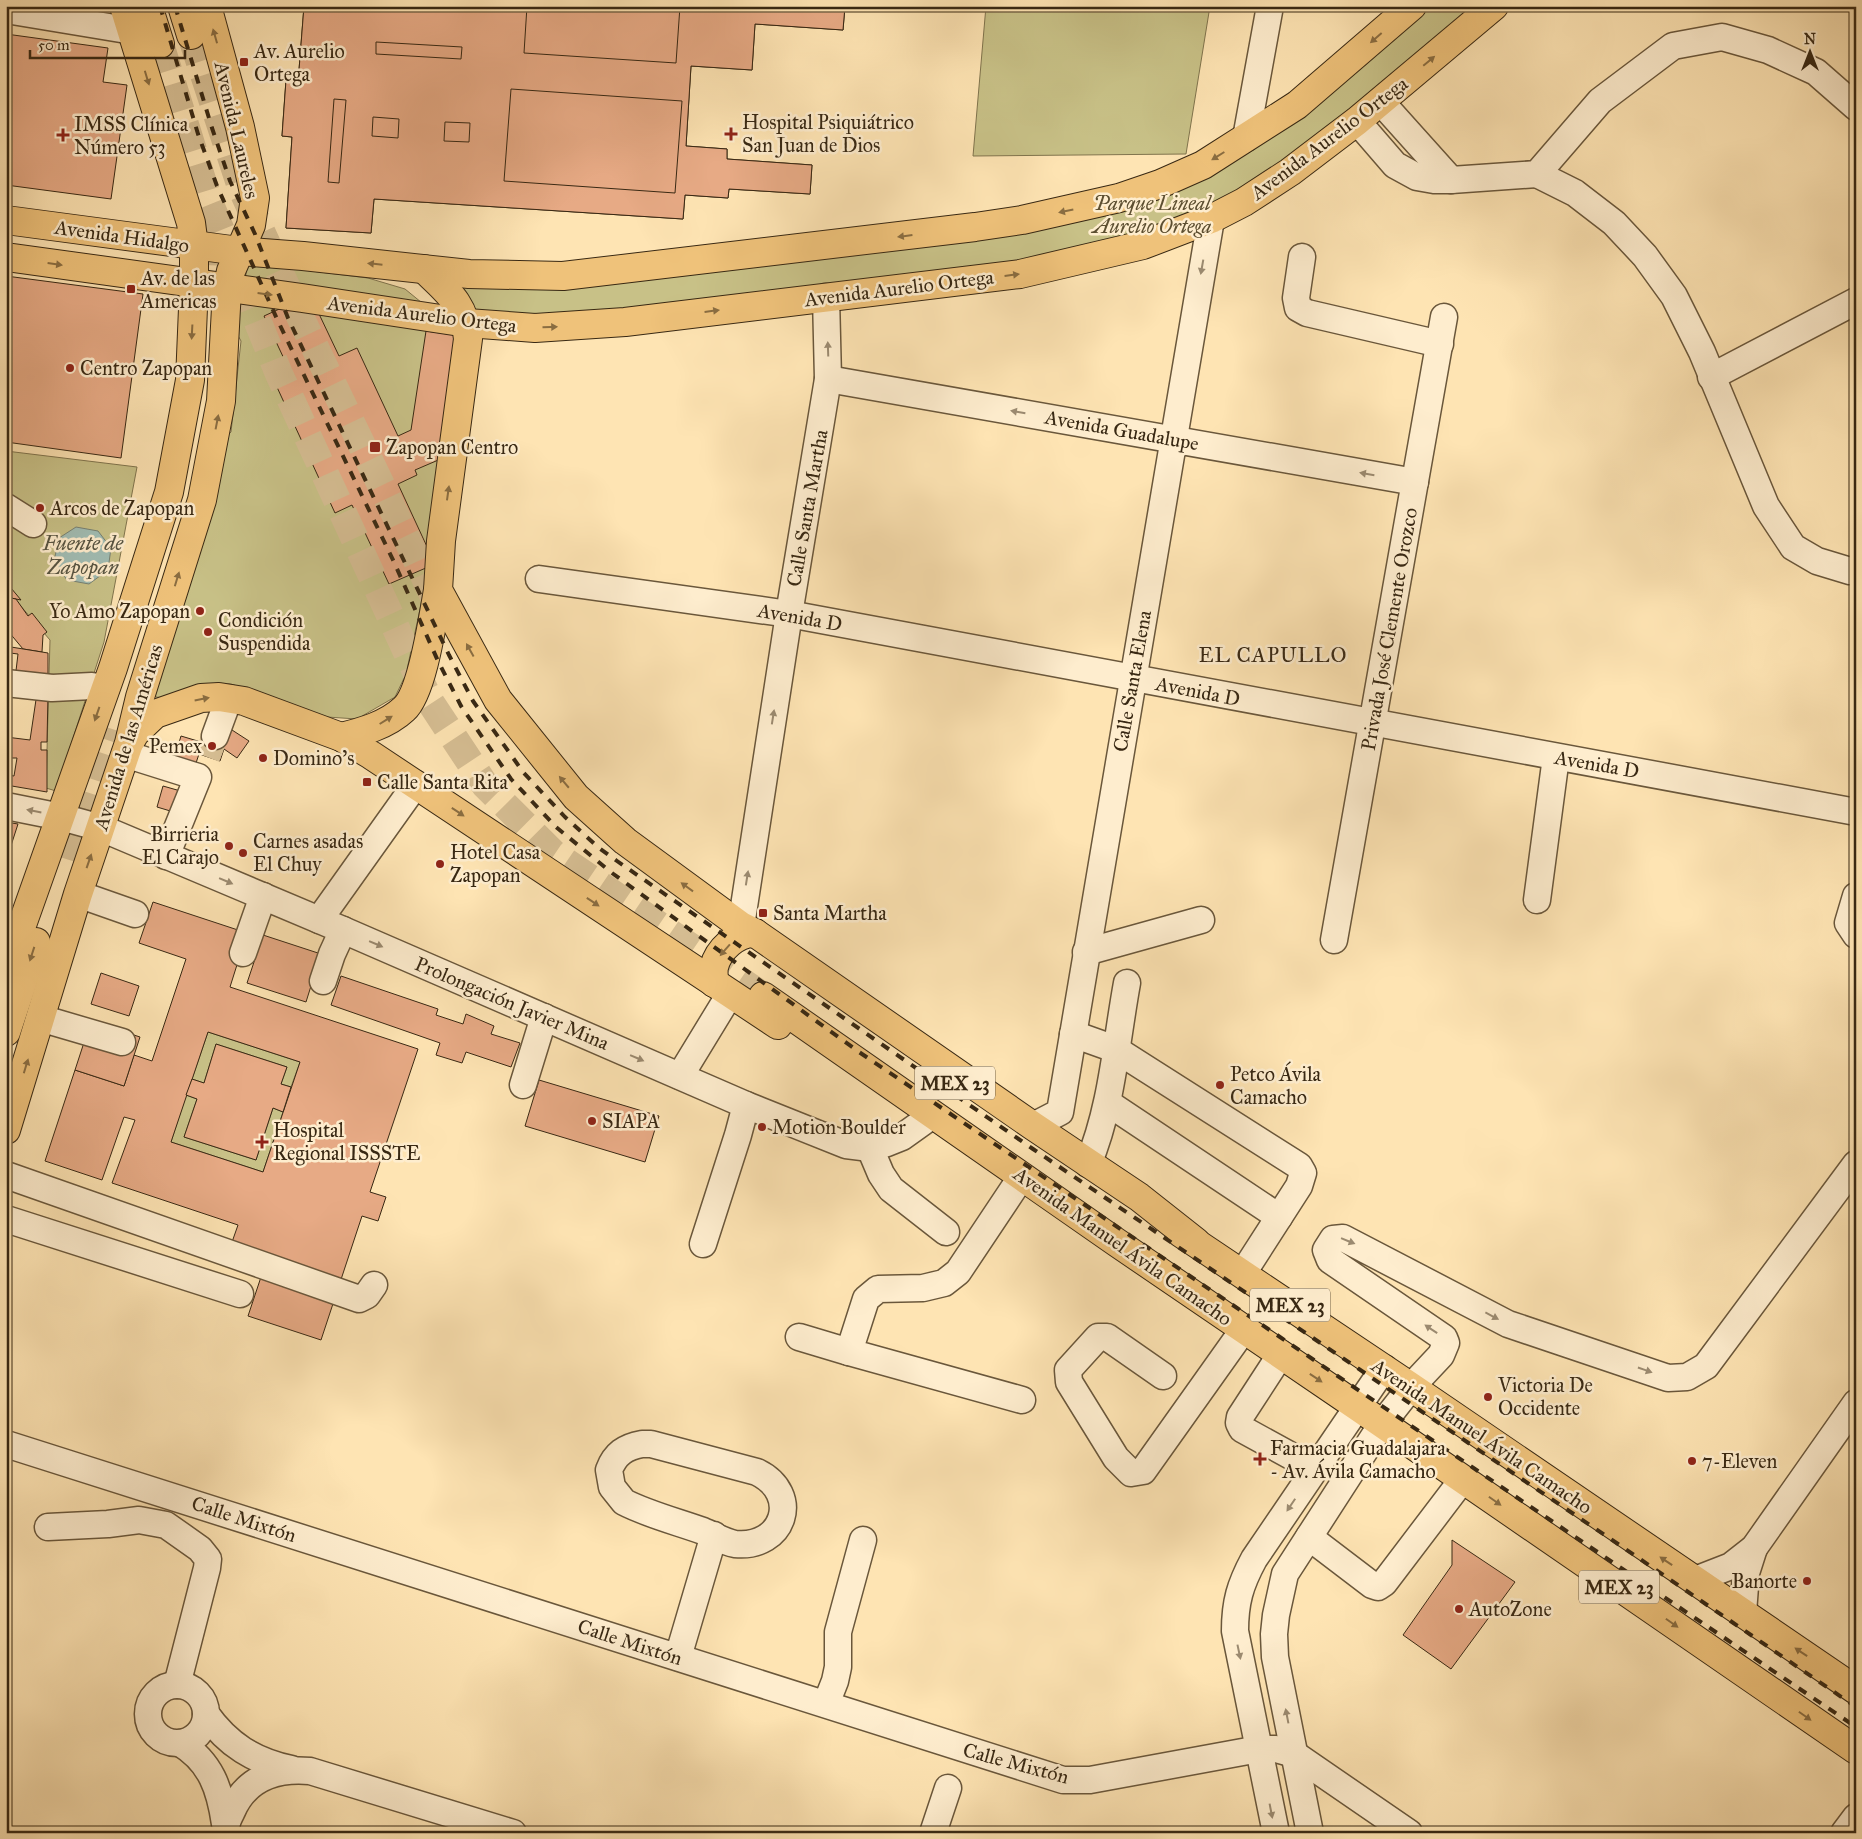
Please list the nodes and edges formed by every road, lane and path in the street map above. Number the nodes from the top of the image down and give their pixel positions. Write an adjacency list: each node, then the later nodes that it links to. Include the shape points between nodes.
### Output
1 (148, 6): 9 (main road)
2 (1270, 6): 12 (street)
3 (1412, 6): 12 (main road, one-way to 12, via 1297,105)
4 (1494, 6): 11 (main road, Avenida Aurelio Ortega, one-way to 4)
5 (202, 7): 8 (main road, Avenida Laureles); 18 (main road, Avenida Laureles, one-way to 5, via 250,225 255,198 240,128)
6 (6, 10): 7 (street)
7 (128, 19): 17 (main road, one-way to 17, via 191,222)
8 (191, 35)
9 (160, 44)
10 (1856, 106): 13 (street, via 1816,72 1768,50 1722,37 1673,46 1600,101)
11 (1368, 112): 14 (street); 14 (street, via 1395,165 1418,177); 15 (main road, Avenida Aurelio Ortega, via 1282,177)
12 (1246, 138): 21 (main road, one-way to 21, via 1203,165 1160,184 1119,198 1022,220 563,276 469,274)
13 (1537, 174): 14 (street); 29 (street, via 1575,192 1614,223 1645,256 1674,296)
14 (1451, 180)
15 (1211, 219): 24 (main road, Avenida Aurelio Ortega, one-way to 15, via 1020,274 1143,245); 31 (street, Calle Santa Elena, one-way to 31)
16 (6, 220): 17 (main road, Avenida Hidalgo)
17 (194, 246): 18 (main road, Avenida Hidalgo); 22 (main road)
18 (238, 252): 21 (main road, one-way to 18); 23 (main road, Avenida de las Américas)
19 (6, 257): 22 (main road, Avenida Hidalgo, one-way to 22)
20 (1302, 257): 28 (street, via 1296,298 1298,308 1307,313)
21 (424, 269): 27 (main road, via 454,299)
22 (194, 284): 23 (main road, Avenida Hidalgo); 39 (main road, Avenida de las Américas, one-way to 39, via 190,380 169,492)
23 (227, 289): 27 (main road, Avenida Aurelio Ortega, one-way to 27); 43 (main road, Avenida de las Américas, one-way to 23, via 202,500 221,401)
24 (826, 297): 27 (main road, Avenida Aurelio Ortega, one-way to 24, via 535,328 575,326); 30 (street, Calle Santa Martha, one-way to 24)
25 (1856, 302): 29 (street)
26 (1444, 317): 28 (street, Privada José Clemente Orozco)
27 (467, 324): 37 (main road, one-way to 27, via 441,541 468,339)
28 (1440, 344): 32 (street, Privada José Clemente Orozco)
29 (1711, 376): 35 (street, via 1766,506 1793,547 1817,561)
30 (828, 379): 31 (street, Avenida Guadalupe, one-way to 30); 38 (street, Calle Santa Martha)
31 (1173, 439): 32 (street, Avenida Guadalupe, one-way to 31); 40 (street, Calle Santa Elena)
32 (1415, 482): 44 (street, Privada José Clemente Orozco)
33 (6, 507): 34 (street)
34 (33, 524)
35 (1856, 570)
36 (539, 579): 38 (street, Avenida D)
37 (438, 590): 45 (main road, one-way to 37, via 372,729 405,709 424,661); 64 (main road, one-way to 37, via 625,841 576,796 498,700)
38 (789, 614): 40 (street, Avenida D); 64 (street, Calle Santa Martha, one-way to 38)
39 (110, 678): 41 (street, via 92,686 52,688); 43 (main road); 52 (main road, Avenida de las Américas, one-way to 52)
40 (1132, 678): 44 (street, Avenida D); 67 (street, Calle Santa Elena)
41 (6, 682)
42 (229, 698): 43 (main road, one-way to 42); 45 (main road); 47 (street)
43 (147, 705): 46 (main road, Avenida de las Américas)
44 (1372, 723): 48 (street, Avenida D); 66 (street, Privada José Clemente Orozco)
45 (341, 737): 49 (main road)
46 (127, 749): 47 (street); 53 (main road, Avenida de las Américas)
47 (207, 756): 54 (street)
48 (1556, 757): 51 (street, Avenida D); 59 (street)
49 (416, 784): 61 (street); 73 (main road, one-way to 73)
50 (6, 806): 52 (street, Prolongación Javier Mina, one-way to 50)
51 (1856, 812)
52 (61, 816): 53 (street, Prolongación Javier Mina); 69 (main road, Avenida de las Américas)
53 (101, 828): 54 (street, Prolongación Javier Mina); 56 (main road, Avenida de las Américas, one-way to 53)
54 (166, 856): 57 (street, Prolongación Javier Mina, one-way to 57)
55 (63, 858): 77 (main road, one-way to 77)
56 (78, 894): 60 (street); 76 (main road, Avenida de las Américas)
57 (263, 896): 61 (street, Prolongación Javier Mina); 68 (street)
58 (1856, 896): 65 (street, via 1848,923)
59 (1537, 900)
60 (135, 914)
61 (319, 920): 63 (street, Prolongación Javier Mina)
62 (1201, 920): 67 (street)
63 (343, 930): 71 (street); 75 (street, Prolongación Javier Mina, one-way to 75)
64 (748, 930): 73 (main road, one-way to 73, via 726,947 714,965); 86 (main road)
65 (1856, 935)
66 (1334, 940)
67 (1086, 952): 78 (street, Calle Santa Elena)
68 (243, 953)
69 (7, 964)
70 (783, 966): 97 (main road, Avenida Manuel Ávila Camacho / MEX 23, via 1126,1199)
71 (323, 980)
72 (1127, 983): 80 (street)
73 (722, 988): 81 (street); 85 (main road)
74 (763, 996): 96 (main road, Avenida Manuel Ávila Camacho / MEX 23)
75 (544, 1017): 81 (street, Prolongación Javier Mina, one-way to 81); 82 (street)
76 (40, 1018): 79 (street); 87 (main road, Avenida de las Américas, one-way to 76)
77 (6, 1032)
78 (1073, 1034): 80 (street); 86 (street, Calle Santa Elena, via 1060,1112)
79 (122, 1042)
80 (1115, 1049): 83 (street); 93 (street, via 1299,1166 1303,1174 1300,1186)
81 (680, 1076): 84 (street, Prolongación Javier Mina)
82 (523, 1085)
83 (1108, 1103): 89 (street); 93 (street)
84 (746, 1104): 88 (street, Prolongación Javier Mina, via 846,1145); 98 (street)
85 (923, 1122): 88 (street, Prolongación Javier Mina, via 902,1137); 92 (main road)
86 (1033, 1126): 89 (main road)
87 (6, 1130)
88 (870, 1148): 95 (street, via 891,1189)
89 (1088, 1164): 97 (main road, via 1139,1197)
90 (1856, 1164): 108 (street, one-way to 90, via 1441,1355 1446,1343 1444,1338 1330,1260 1326,1250 1332,1239 1343,1238 1508,1324 1668,1378 1687,1377 1706,1366)
91 (6, 1175): 100 (street, via 359,1298 367,1295)
92 (1014, 1188): 96 (main road, via 1095,1238); 104 (street, via 958,1272 944,1283 923,1288 878,1288 866,1298)
93 (1279, 1216): 99 (street)
94 (6, 1218): 101 (street)
95 (946, 1232)
96 (1116, 1242): 102 (main road, Avenida Manuel Ávila Camacho / MEX 23)
97 (1196, 1242): 99 (main road, Avenida Manuel Ávila Camacho / MEX 23)
98 (703, 1244)
99 (1243, 1273): 106 (main road, Avenida Manuel Ávila Camacho / MEX 23)
100 (374, 1285)
101 (240, 1294)
102 (1244, 1329): 105 (main road, Avenida Manuel Ávila Camacho / MEX 23); 107 (street, via 1143,1471 1131,1473 1116,1458 1069,1382 1068,1370 1098,1337 1107,1338)
103 (799, 1337): 104 (street)
104 (849, 1352): 109 (street)
105 (1281, 1354): 111 (main road, Avenida Manuel Ávila Camacho / MEX 23, one-way to 111); 114 (street, via 1239,1423 1242,1429)
106 (1384, 1368): 108 (main road, Avenida Manuel Ávila Camacho / MEX 23); 111 (street)
107 (1163, 1376)
108 (1411, 1387): 112 (street); 121 (main road, Avenida Manuel Ávila Camacho / MEX 23, one-way to 108)
109 (1022, 1400)
110 (1856, 1403): 120 (street)
111 (1358, 1407): 112 (main road, Avenida Manuel Ávila Camacho / MEX 23); 114 (street)
112 (1382, 1424): 115 (main road, Avenida Manuel Ávila Camacho / MEX 23); 118 (street)
113 (6, 1444): 123 (street, Calle Mixtón)
114 (1315, 1469): 129 (street, one-way to 129, via 1254,1559 1235,1608 1235,1631)
115 (1463, 1479): 118 (street, via 1378,1587); 130 (main road, Avenida Manuel Ávila Camacho / MEX 23, one-way to 130)
116 (48, 1527): 124 (street, via 139,1520 166,1524 200,1549 208,1559 207,1568)
117 (714, 1535): 117 (street, via 734,1544 746,1544 773,1532 780,1525 783,1507 778,1489 756,1472 650,1444 633,1445 612,1462 609,1479 624,1502); 123 (street)
118 (1308, 1537): 131 (street, one-way to 118, via 1275,1656 1274,1634 1285,1574)
119 (863, 1540): 126 (street, via 838,1632 838,1666)
120 (1754, 1548): 121 (street, via 1731,1566); 122 (street, via 1746,1574)
121 (1695, 1580): 122 (main road, Avenida Manuel Ávila Camacho / MEX 23)
122 (1743, 1613): 125 (main road, Avenida Manuel Ávila Camacho / MEX 23, one-way to 122)
123 (678, 1657): 126 (street, Calle Mixtón)
124 (177, 1685): 127 (street, via 197,1693); 128 (street, via 155,1694 147,1714 156,1734)
125 (1856, 1690)
126 (826, 1704): 129 (street, Calle Mixtón, via 1062,1780 1090,1780)
127 (206, 1714): 128 (street, via 203,1726 194,1737); 132 (street, via 217,1730 244,1753)
128 (180, 1743): 135 (street, via 206,1765 221,1799)
129 (1259, 1748): 131 (street, Calle Mixtón); 138 (street, one-way to 138)
130 (1856, 1750)
131 (1294, 1754): 139 (street); 140 (street)
132 (291, 1769): 135 (street, via 256,1780 236,1802); 136 (street, via 310,1771)
133 (948, 1788): 137 (street)
134 (1856, 1817): 141 (street)
135 (226, 1829)
136 (513, 1833)
137 (933, 1833)
138 (1276, 1833)
139 (1310, 1833)
140 (1409, 1833)
141 (1844, 1833)

